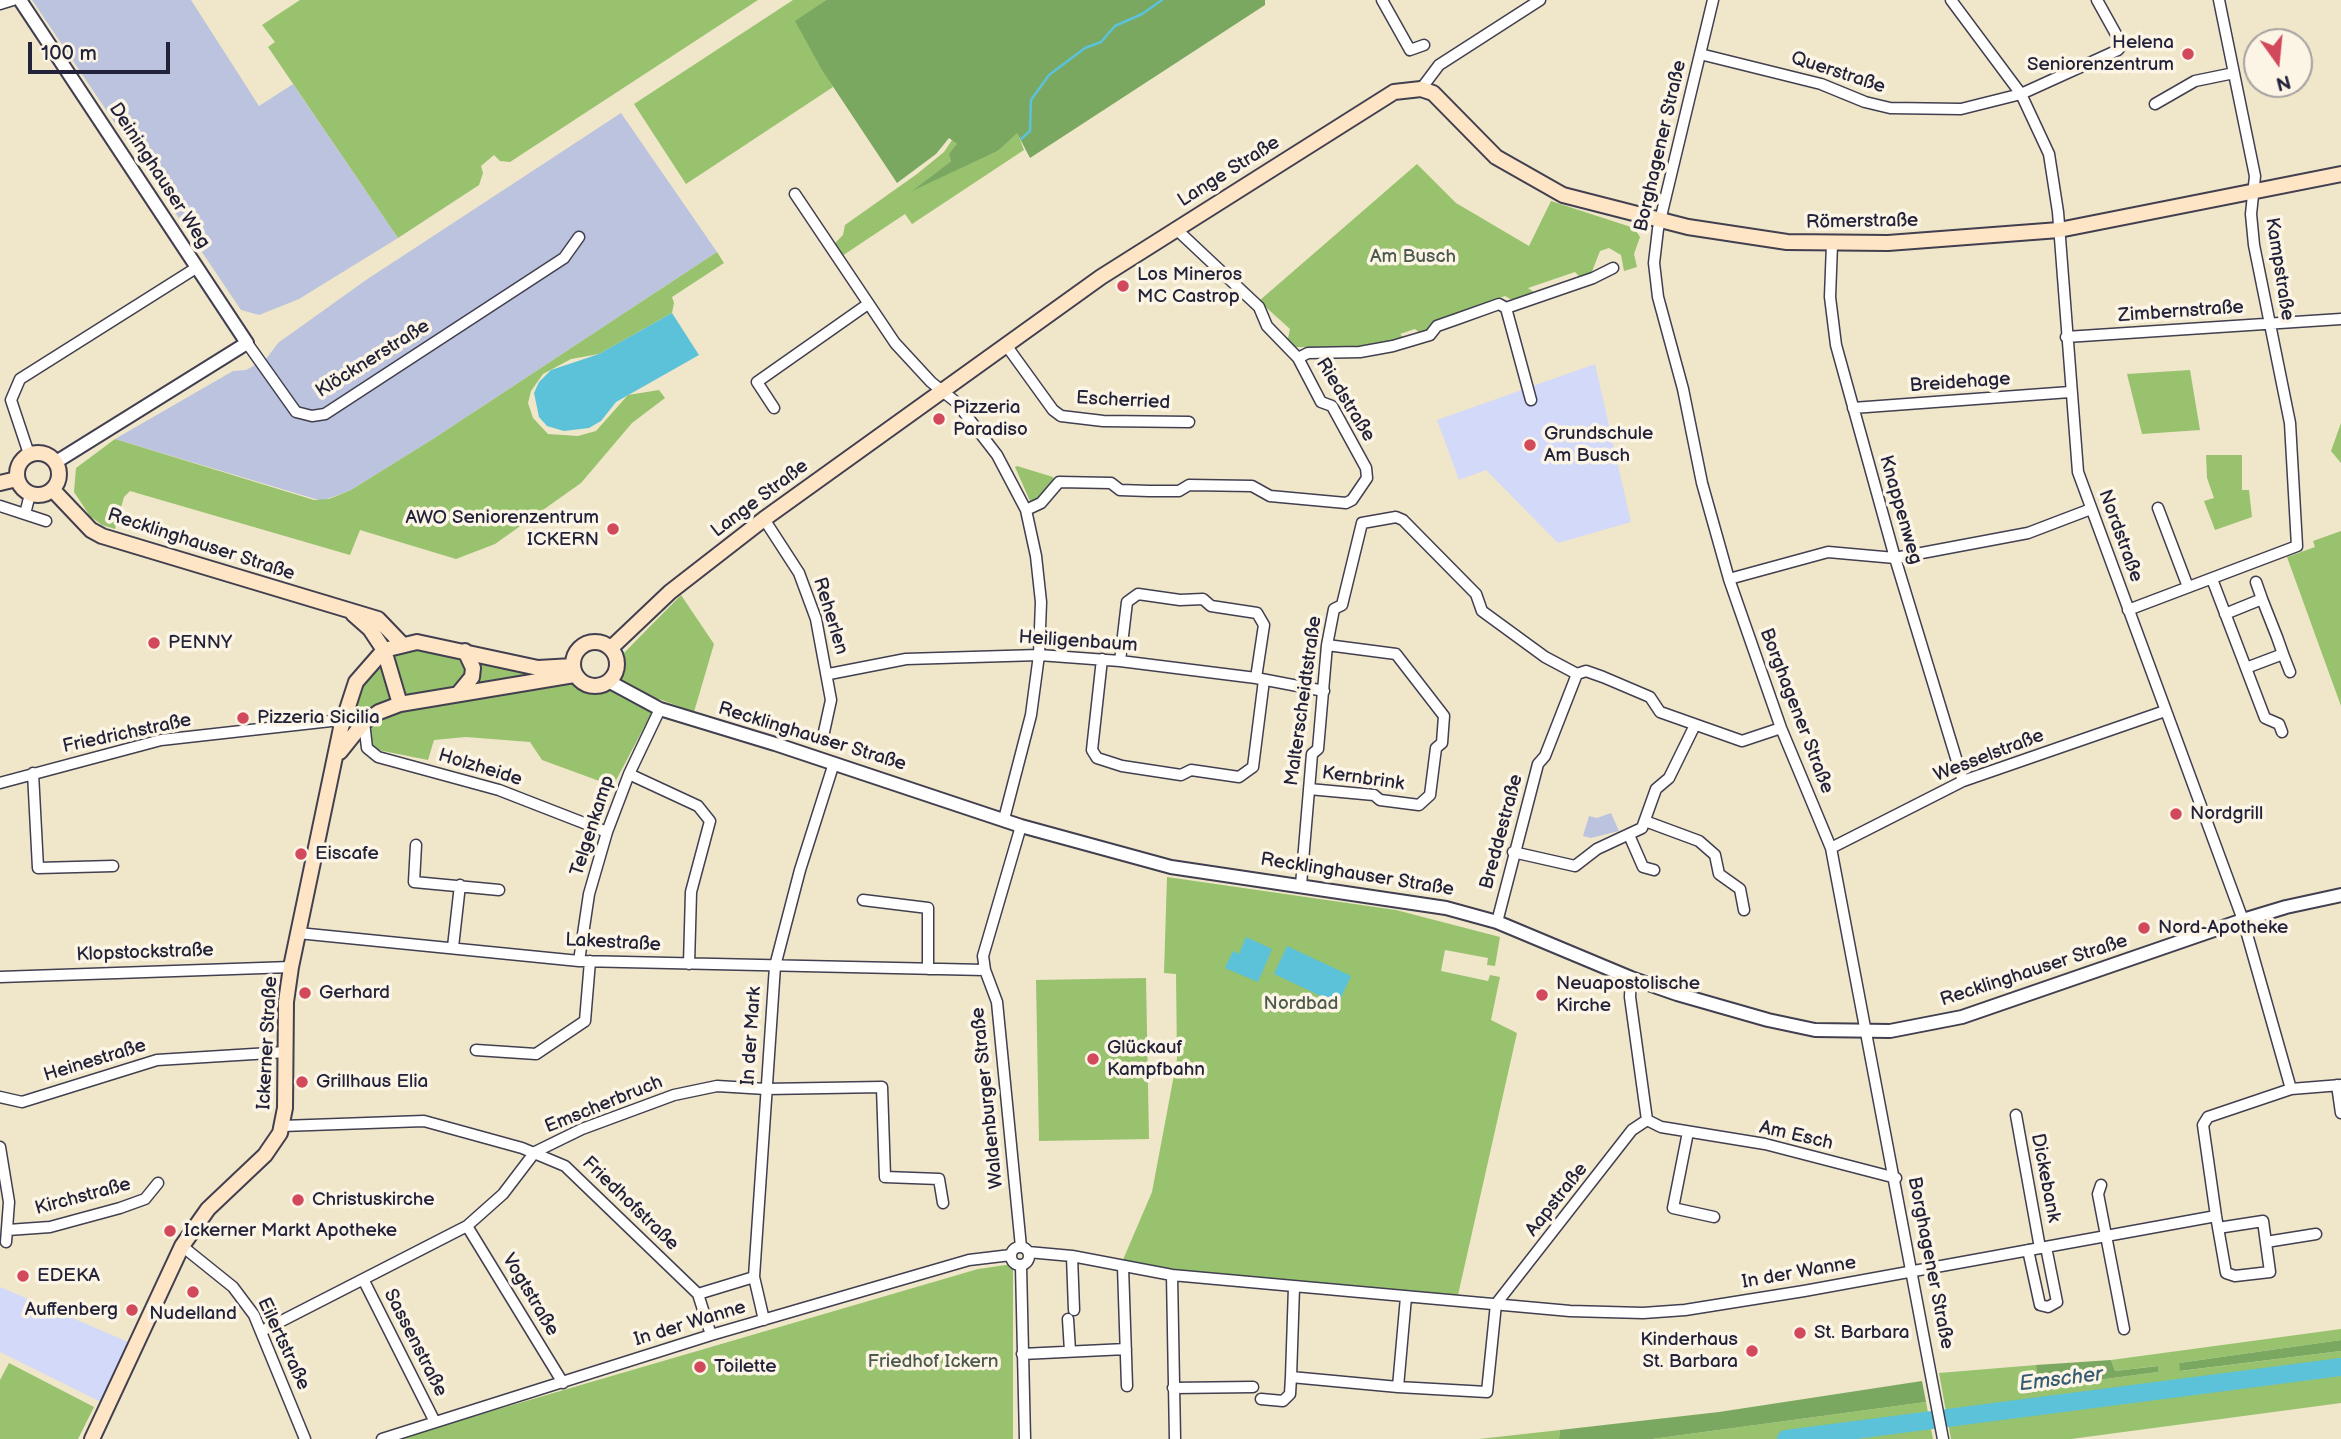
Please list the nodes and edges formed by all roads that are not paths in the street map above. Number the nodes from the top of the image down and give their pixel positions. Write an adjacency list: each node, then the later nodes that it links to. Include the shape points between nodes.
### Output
1 (13, 0): 9 (street)
2 (20, 0): 24 (street, Deininghauser Weg)
3 (1382, 0): 10 (street, via 1410,50)
4 (1540, 0): 13 (street, via 1439,65)
5 (1713, 0): 11 (street, Borghagener Straße)
6 (1951, 0): 14 (street, Nordstraße)
7 (2097, 0): 14 (street, Querstraße, via 2122,45 2112,55)
8 (2219, 0): 12 (street, Kampstraße)
9 (0, 4)
10 (1424, 45)
11 (1700, 54): 14 (street, Querstraße, via 1821,84 1890,108 1961,109); 19 (street, Borghagener Straße)
12 (2234, 73): 15 (street, via 2196,81); 17 (street, Kampstraße, via 2255,176)
13 (1421, 89): 19 (main road, Römerstraße, via 1443,101 1496,157 1532,180 1587,203); 20 (main road, Lange Straße, via 1387,95)
14 (2021, 94): 21 (street, Nordstraße, via 2049,153)
15 (2155, 104)
16 (2341, 174): 17 (main road, Römerstraße)
17 (2253, 192): 21 (main road, Römerstraße); 29 (street, Kampstraße, via 2254,245)
18 (795, 194): 26 (street)
19 (1660, 220): 23 (main road, Römerstraße, via 1758,238); 54 (street, Borghagener Straße, via 1654,263 1658,298)
20 (1175, 228): 32 (main road, Lange Straße); 33 (street, Riedstraße, via 1259,307 1267,327)
21 (2059, 230): 23 (main road, Römerstraße); 30 (street, Nordstraße)
22 (579, 237): 31 (street, Klöcknerstraße, via 564,258 325,414 296,412)
23 (1832, 244): 38 (street, Knappenweg, via 1832,318)
24 (196, 268): 31 (street, Deininghauser Weg); 40 (street, Deininghauser Weg, via 20,379 11,400)
25 (1613, 268): 27 (street)
26 (868, 304): 34 (street, via 895,343); 37 (street, via 757,383)
27 (1506, 308): 33 (street, via 1499,304 1393,346 1308,353); 36 (street)
28 (2341, 319): 29 (street, Zimbernstraße)
29 (2269, 324): 30 (street, Zimbernstraße); 55 (street, Kampstraße, via 2290,423 2297,546)
30 (2066, 337): 35 (street, Nordstraße)
31 (247, 343): 41 (street)
32 (1006, 345): 34 (main road, Lange Straße); 39 (street, Escherried, via 1061,416)
33 (1298, 358): 49 (street, Riedstraße, via 1321,402 1332,406 1366,468 1367,478 1350,502 1270,496 1252,486 1189,485 1179,491 1149,491 1120,490 1111,483 1059,482 1041,503)
34 (942, 391): 49 (street, via 1002,461); 51 (main road, Lange Straße)
35 (2070, 392): 38 (street, Breidehage); 48 (street, Nordstraße, via 2076,461)
36 (1531, 400)
37 (774, 408)
38 (1853, 408): 53 (street, Knappenweg)
39 (1189, 422)
40 (29, 454): 41 (main road, via 41,453); 42 (main road, via 17,467)
41 (56, 463): 44 (main road, via 59,477)
42 (17, 479): 43 (main road); 45 (main road)
43 (0, 483)
44 (53, 489): 45 (main road, via 42,495); 60 (main road, Recklinghauser Straße, via 102,536)
45 (30, 494): 50 (street)
46 (0, 506): 50 (street)
47 (2158, 508): 57 (street)
48 (2091, 509): 53 (street, via 2028,533); 59 (street, Nordstraße)
49 (1026, 510): 68 (street, via 1041,602)
50 (25, 514): 52 (street)
51 (764, 519): 64 (main road, Lange Straße, via 670,592); 74 (street, Reherlen, via 799,573)
52 (46, 521)
53 (1895, 558): 54 (street, via 1828,552); 93 (street, Knappenweg)
54 (1729, 579): 86 (street, Borghagener Straße)
55 (2212, 579): 57 (street); 61 (street)
56 (2256, 582): 58 (street)
57 (2188, 587): 59 (street)
58 (2262, 599): 61 (street); 67 (street)
59 (2128, 610): 82 (street, Nordstraße)
60 (352, 613): 62 (main road, Recklinghauser Straße, via 378,619); 65 (main road, Recklinghauser Straße)
61 (2225, 614): 71 (street)
62 (401, 643): 65 (main road, Recklinghauser Straße); 66 (main road, Recklinghauser Straße, via 433,643)
63 (1326, 645): 75 (street, Malterscheidtstraße, via 1334,609 1342,605 1360,527 1396,517 1476,594 1482,611 1545,657); 78 (street, Malterscheidtstraße); 95 (street, Kernbrink, via 1396,654 1444,716 1442,743 1436,748 1430,795 1419,805)
64 (611, 648): 72 (main road, via 599,642 586,644 576,653); 77 (main road, via 618,665)
65 (384, 650): 80 (main road, Recklinghauser Straße); 83 (main road, Ickerner Straße, via 356,682)
66 (465, 651): 72 (main road, Recklinghauser Straße, via 538,668); 79 (main road, via 472,677)
67 (2283, 654): 71 (street); 73 (street)
68 (1039, 655): 69 (street, Heiligenbaum); 74 (street, Heiligenbaum, via 906,659); 96 (street, via 1031,716)
69 (1102, 659): 70 (street, Heiligenbaum); 76 (street, via 1092,750 1097,758 1181,775 1191,770 1239,777 1253,767)
70 (1120, 661): 76 (street, Heiligenbaum); 76 (street, via 1127,602 1139,594 1203,599 1211,606 1257,613 1264,625)
71 (2246, 668): 88 (street, via 2265,718 2279,724)
72 (574, 671): 77 (main road, Recklinghauser Straße, via 592,686); 79 (main road, Recklinghauser Straße)
73 (2290, 672)
74 (829, 674): 87 (street, Reherlen, via 831,700)
75 (1577, 674): 85 (street, via 1586,671 1650,697 1660,712); 103 (street, Breddestraße, via 1538,764)
76 (1260, 679): 78 (street, Heiligenbaum)
77 (610, 682): 81 (street, Recklinghauser Straße)
78 (1324, 691): 95 (street, Malterscheidtstraße)
79 (458, 694): 80 (main road, Recklinghauser Straße)
80 (400, 704): 84 (main road, Ickerner Straße)
81 (660, 709): 90 (street, Recklinghauser Straße); 92 (street, Telgenkamp)
82 (2165, 711): 93 (street, Wesselstraße); 112 (street, Nordstraße)
83 (345, 714): 89 (main road, Ickerner Straße); 91 (street, Friedrichstraße, via 331,721 162,740)
84 (364, 722): 89 (main road, Ickerner Straße, via 344,743); 99 (street, Holzheide, via 367,748 378,757 499,790)
85 (1695, 725): 86 (street, via 1742,741); 97 (street, via 1670,778 1656,789)
86 (1781, 728): 102 (street, Borghagener Straße)
87 (824, 732)
88 (2282, 732)
89 (334, 763): 114 (main road, Ickerner Straße)
90 (834, 763): 96 (street, Recklinghauser Straße); 118 (street, In der Mark)
91 (33, 773): 94 (street, Friedrichstraße); 104 (street, via 38,868)
92 (629, 774): 99 (street, Telgenkamp); 117 (street, via 698,806 710,821 691,892)
93 (1963, 781): 102 (street, Wesselstraße)
94 (0, 783)
95 (1310, 789): 107 (street, Malterscheidtstraße)
96 (1004, 820): 98 (street, Recklinghauser Straße)
97 (1645, 821): 100 (street); 111 (street, via 1699,841 1715,855 1719,874 1740,889)
98 (1021, 826): 107 (street, Recklinghauser Straße, via 1171,867); 121 (street, Waldenburger Straße, via 984,944)
99 (607, 832): 116 (street, Telgenkamp, via 589,894)
100 (1629, 835): 103 (street, via 1597,849 1575,866); 105 (street, via 1643,867)
101 (416, 845): 106 (street, via 414,882)
102 (1831, 848): 124 (street, Borghagener Straße)
103 (1513, 852): 113 (street, Breddestraße)
104 (113, 866)
105 (1654, 870)
106 (460, 885): 108 (street); 115 (street)
107 (1301, 886): 113 (street, Recklinghauser Straße, via 1423,903)
108 (499, 890)
109 (2341, 895): 112 (street, Recklinghauser Straße)
110 (863, 900): 120 (street, via 928,908)
111 (1744, 910)
112 (2243, 920): 124 (street, Recklinghauser Straße, via 1986,1011 1939,1023); 128 (street, Nordstraße)
113 (1497, 922): 123 (street, Recklinghauser Straße)
114 (298, 933): 115 (street, Lakestraße); 119 (main road, Ickerner Straße)
115 (453, 947): 116 (street, Lakestraße)
116 (584, 961): 117 (street, Lakestraße); 125 (street, Telgenkamp, via 585,1021 536,1054)
117 (689, 964): 118 (street, Lakestraße)
118 (775, 966): 120 (street, Lakestraße); 129 (street, In der Mark)
119 (291, 967): 122 (street, Klopstockstraße); 126 (main road, Ickerner Straße)
120 (928, 969): 121 (street, Lakestraße)
121 (985, 970): 152 (street, Waldenburger Straße, via 997,1002)
122 (0, 977)
123 (1631, 978): 124 (street, Recklinghauser Straße, via 1768,1020 1815,1030); 133 (street)
124 (1865, 1032): 138 (street, Borghagener Straße)
125 (476, 1050)
126 (286, 1052): 130 (street, Heinestraße, via 157,1060 22,1102); 134 (main road, Ickerner Straße)
127 (2339, 1085): 128 (street); 131 (street)
128 (2291, 1088): 143 (street, via 2208,1117 2203,1125)
129 (766, 1089): 137 (street, Emscherbruch, via 717,1086 674,1095); 141 (street, Emscherbruch, via 882,1087 885,1177 939,1180); 160 (street, In der Mark)
130 (0, 1097)
131 (2341, 1113)
132 (2017, 1115): 151 (street, Dickebank)
133 (1647, 1120): 135 (street, Am Esch); 165 (street, Aapstraße, via 1632,1130)
134 (282, 1126): 137 (street, Friedhofstraße, via 424,1121); 150 (main road, Ickerner Straße, via 275,1144 208,1209)
135 (1688, 1132): 138 (street, Am Esch, via 1765,1144); 142 (street, via 1673,1208)
136 (0, 1147): 145 (street, Kirchstraße, via 9,1202)
137 (535, 1152): 144 (street, Emscherbruch, via 503,1195); 163 (street, Friedhofstraße, via 565,1166)
138 (1896, 1178): 158 (street, Borghagener Straße)
139 (158, 1183): 145 (street, Kirchstraße, via 145,1199 120,1208 50,1227)
140 (2101, 1185): 147 (street, via 2098,1194)
141 (943, 1203)
142 (1714, 1216)
143 (2217, 1222): 147 (street, In der Wanne); 149 (street, In der Wanne, via 2263,1221); 149 (street, via 2226,1273 2270,1272)
144 (467, 1226): 161 (street, Emscherbruch); 174 (street, Vogtstraße)
145 (8, 1230): 148 (street, Kirchstraße)
146 (2316, 1234): 149 (street)
147 (2105, 1235): 151 (street, In der Wanne); 167 (street)
148 (6, 1242)
149 (2266, 1242)
150 (182, 1247): 168 (street, Eilertstraße, via 233,1287); 182 (main road, Ickerner Straße)
151 (2043, 1247): 153 (street, In der Wanne); 153 (street, Dickebank, via 2057,1302 2049,1307 2040,1305)
152 (1025, 1250): 154 (street); 155 (street, In der Wanne); 156 (street, via 1028,1262)
153 (2028, 1250): 158 (street, In der Wanne)
154 (1011, 1255): 156 (street, via 1013,1263); 166 (street, In der Wanne, via 969,1260)
155 (1072, 1256): 157 (street, In der Wanne); 171 (street)
156 (1021, 1266): 172 (street)
157 (1123, 1267): 159 (street, In der Wanne); 170 (street)
158 (1914, 1269): 165 (street, In der Wanne, via 1685,1310 1570,1311); 181 (street, Borghagener Straße)
159 (1172, 1275): 162 (street, In der Wanne); 178 (street)
160 (754, 1277): 163 (street); 166 (street, In der Mark)
161 (364, 1281): 168 (street, Emscherbruch); 180 (street, Sassenstraße)
162 (1294, 1287): 164 (street, In der Wanne); 173 (street)
163 (698, 1294): 169 (street, Friedhofstraße)
164 (1406, 1297): 165 (street, In der Wanne); 177 (street)
165 (1496, 1304): 177 (street, via 1487,1392)
166 (764, 1320): 169 (street, In der Wanne)
167 (2124, 1329)
168 (261, 1331): 183 (street, Eilertstraße)
169 (711, 1335): 174 (street, In der Wanne)
170 (1126, 1349): 171 (street); 175 (street)
171 (1070, 1351): 172 (street)
172 (1022, 1353): 185 (street)
173 (1291, 1377): 177 (street); 179 (street, via 1290,1394 1283,1401)
174 (563, 1383): 180 (street, In der Wanne)
175 (1128, 1386)
176 (1253, 1387): 178 (street)
177 (1398, 1387)
178 (1174, 1388): 186 (street)
179 (1261, 1399)
180 (435, 1422): 184 (street, In der Wanne)
181 (1943, 1438)
182 (92, 1439)
183 (305, 1439)
184 (383, 1439)
185 (1025, 1439)
186 (1175, 1439)

